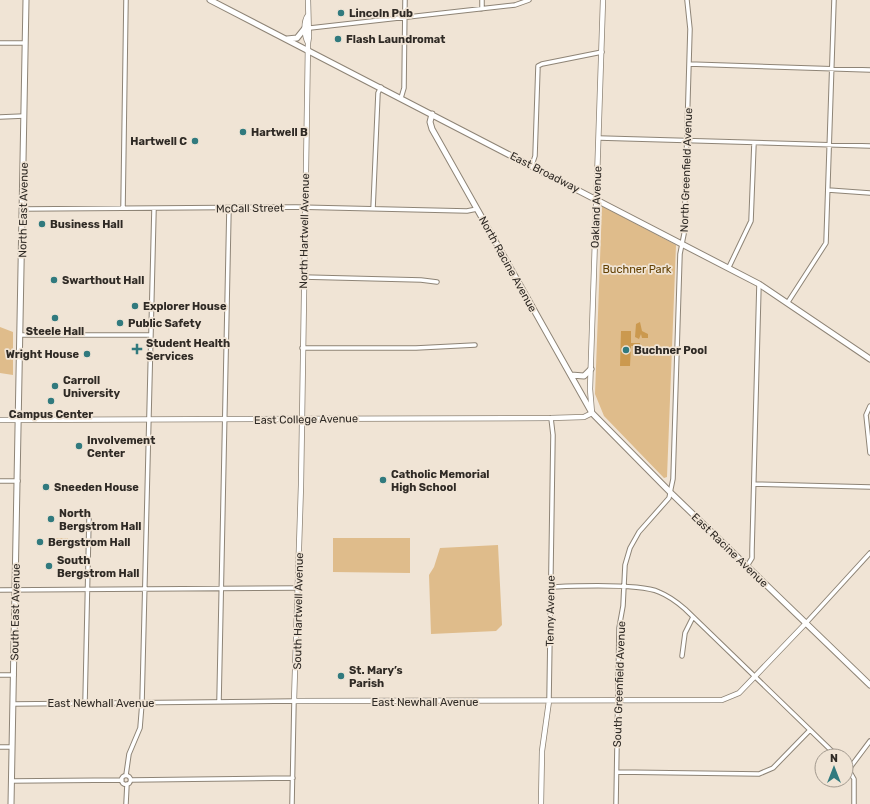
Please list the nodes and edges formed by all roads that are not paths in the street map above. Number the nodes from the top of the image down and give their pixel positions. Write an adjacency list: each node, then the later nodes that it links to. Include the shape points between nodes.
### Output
1 (26, 0): 16 (main road, North East Avenue)
2 (126, 0): 36 (street)
3 (210, 0): 14 (main road, East Broadway)
4 (308, 0): 13 (street, North Hartwell Avenue)
5 (405, 0): 12 (street)
6 (482, 0): 11 (street)
7 (529, 0): 11 (street, via 515,5)
8 (603, 0): 18 (street, Oakland Avenue)
9 (687, 0): 19 (street, North Greenfield Avenue, via 690,29)
10 (834, 0): 20 (street)
11 (482, 9): 12 (street)
12 (405, 17): 13 (street); 23 (street, via 404,88)
13 (308, 28): 14 (main road, via 297,38); 17 (street, North Hartwell Avenue, via 305,37)
14 (286, 38): 17 (main road, East Broadway)
15 (0, 43): 16 (street)
16 (26, 43): 25 (main road, North East Avenue)
17 (308, 50): 22 (main road, East Broadway); 38 (street, North Hartwell Avenue)
18 (602, 52): 27 (street, Oakland Avenue); 32 (street, via 538,66 535,156)
19 (689, 64): 20 (street); 28 (street, North Greenfield Avenue)
20 (832, 68): 21 (street); 30 (street)
21 (870, 70)
22 (381, 87): 23 (main road, East Broadway); 41 (street, via 378,94)
23 (401, 98): 24 (main road, East Broadway)
24 (432, 114): 32 (main road, East Broadway); 42 (main road, North Racine Avenue, via 432,129)
25 (24, 116): 26 (street); 39 (main road, North East Avenue)
26 (0, 117)
27 (599, 138): 28 (street); 35 (street, Oakland Avenue)
28 (687, 140): 29 (street); 43 (street, North Greenfield Avenue)
29 (754, 143): 30 (street); 44 (street, via 751,222)
30 (830, 145): 31 (street); 33 (street)
31 (870, 146)
32 (532, 165): 35 (main road, East Broadway)
33 (828, 190): 34 (street); 48 (street, via 826,245)
34 (870, 193)
35 (597, 198): 43 (main road, East Broadway); 54 (street, Oakland Avenue)
36 (123, 208): 39 (street, McCall Street); 40 (street, McCall Street)
37 (229, 208): 38 (street, McCall Street); 40 (street, McCall Street); 64 (street)
38 (304, 208): 41 (street, McCall Street); 45 (street, North Hartwell Avenue)
39 (23, 209): 49 (main road, North East Avenue)
40 (154, 209): 50 (street)
41 (374, 209): 42 (street, McCall Street)
42 (478, 209): 55 (main road, North Racine Avenue)
43 (682, 243): 44 (main road, East Broadway); 57 (street, North Greenfield Avenue)
44 (729, 267): 47 (main road, East Broadway)
45 (303, 277): 46 (street); 52 (street, North Hartwell Avenue)
46 (437, 282)
47 (759, 284): 48 (main road, East Broadway); 68 (street)
48 (788, 302): 53 (main road, East Broadway)
49 (20, 335): 50 (street); 60 (main road, North East Avenue)
50 (151, 335): 63 (street)
51 (475, 345): 52 (street)
52 (302, 348): 61 (street, North Hartwell Avenue)
53 (870, 359)
54 (591, 369): 55 (main road, via 584,376); 58 (street, Oakland Avenue)
55 (571, 375): 58 (main road, North Racine Avenue)
56 (870, 406): 65 (street, via 866,415)
57 (675, 411): 70 (street, South Greenfield Avenue, via 673,478)
58 (592, 413): 59 (street, East College Avenue, via 584,417); 70 (main road, East Racine Avenue)
59 (551, 418): 61 (street, East College Avenue); 74 (street, Tenny Avenue)
60 (19, 419): 62 (street, East College Avenue); 63 (street, East College Avenue); 67 (main road, South East Avenue)
61 (301, 419): 64 (street, East College Avenue); 76 (street, South Hartwell Avenue)
62 (0, 420)
63 (150, 420): 64 (street, East College Avenue); 78 (street)
64 (225, 420): 79 (street)
65 (870, 453)
66 (0, 481): 67 (street)
67 (18, 481): 81 (main road, South East Avenue)
68 (754, 484): 69 (street); 73 (street, via 752,558)
69 (870, 486)
70 (670, 493): 73 (main road, East Racine Avenue); 75 (street, South Greenfield Avenue, via 669,498 632,543 625,565)
71 (89, 519): 77 (street)
72 (870, 554): 83 (street)
73 (747, 566): 83 (main road, East Racine Avenue)
74 (551, 587): 75 (street); 90 (street, Tenny Avenue)
75 (624, 587): 82 (street, via 659,591 676,601); 89 (street, South Greenfield Avenue, via 619,628)
76 (298, 588): 79 (street); 92 (street, South Hartwell Avenue)
77 (87, 589): 78 (street); 81 (street); 93 (street)
78 (146, 589): 79 (street); 94 (street)
79 (221, 589): 91 (street)
80 (0, 590): 81 (street)
81 (16, 590): 86 (main road, South East Avenue)
82 (693, 617): 84 (street, via 685,633); 87 (street)
83 (806, 623): 87 (street, East Newhall Avenue); 88 (main road, East Racine Avenue)
84 (682, 656)
85 (0, 675): 86 (street)
86 (14, 675): 95 (main road, South East Avenue)
87 (756, 677): 89 (street, East Newhall Avenue, via 739,693 722,700); 96 (street)
88 (870, 684)
89 (618, 700): 90 (street, East Newhall Avenue); 102 (street, South Greenfield Avenue)
90 (549, 701): 92 (street, East Newhall Avenue); 113 (street, Tenny Avenue, via 542,751)
91 (219, 702): 92 (street, East Newhall Avenue); 94 (street, East Newhall Avenue)
92 (294, 702): 104 (street, South Hartwell Avenue)
93 (85, 703): 94 (street, East Newhall Avenue); 95 (street, East Newhall Avenue)
94 (142, 703): 103 (street, via 140,728 128,754)
95 (13, 704): 99 (main road, South East Avenue)
96 (810, 730): 100 (street); 102 (street, via 773,768 759,774)
97 (870, 741): 101 (street)
98 (0, 747): 99 (street)
99 (12, 747): 105 (main road, South East Avenue)
100 (829, 748)
101 (854, 762)
102 (617, 772): 114 (street, South Greenfield Avenue)
103 (126, 775): 106 (street); 107 (street)
104 (293, 778): 107 (street); 112 (street, South Hartwell Avenue)
105 (11, 780): 106 (street); 110 (main road, South East Avenue)
106 (122, 780): 108 (street)
107 (131, 780): 108 (street)
108 (127, 784): 111 (street)
109 (854, 788): 115 (street)
110 (11, 804)
111 (126, 804)
112 (292, 804)
113 (541, 804)
114 (616, 804)
115 (854, 804)

